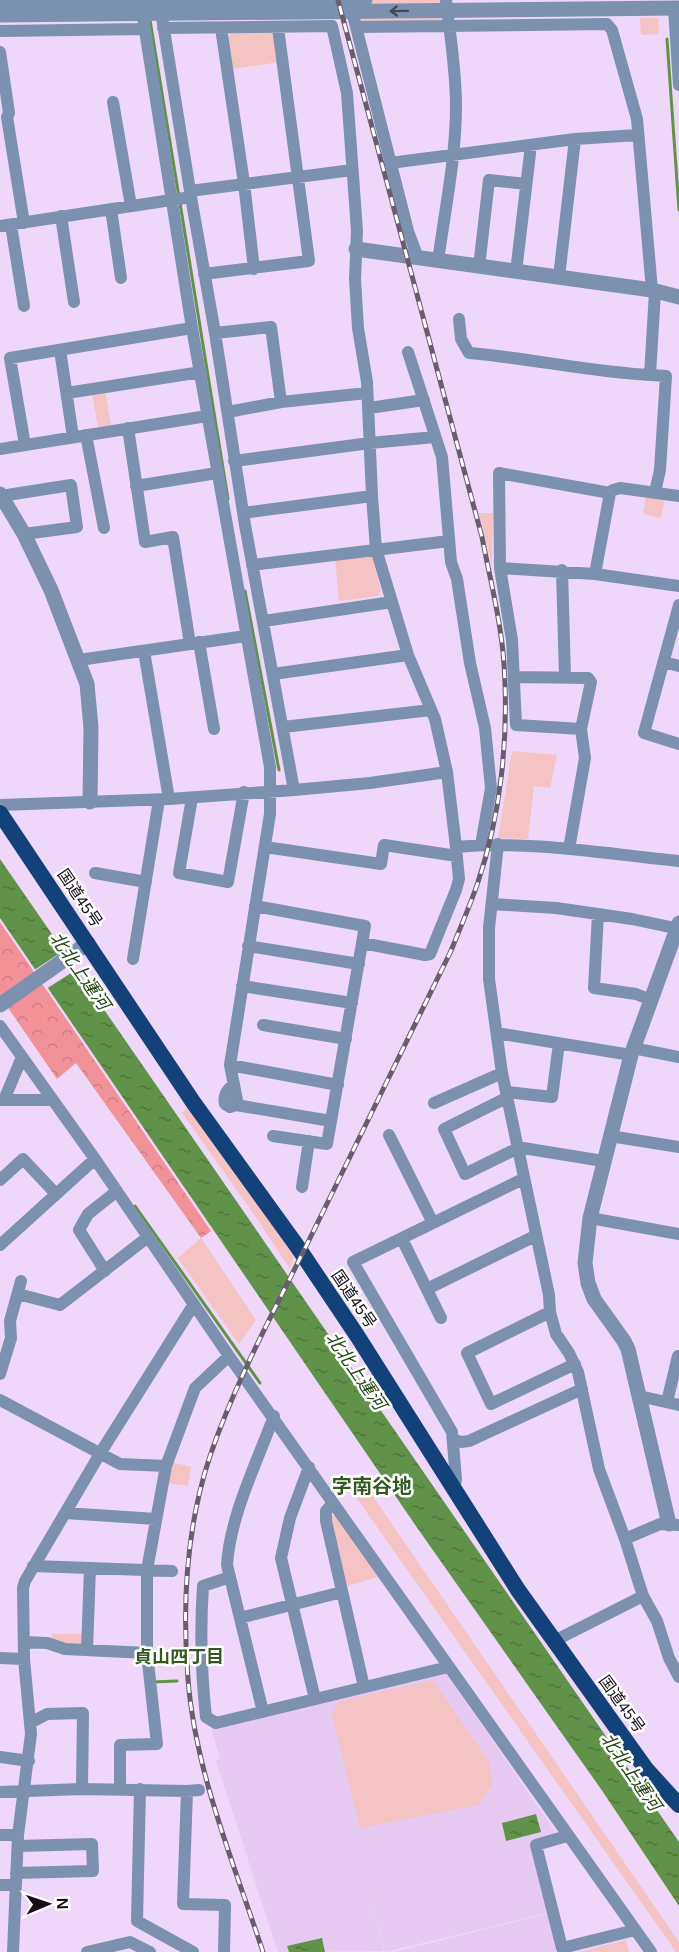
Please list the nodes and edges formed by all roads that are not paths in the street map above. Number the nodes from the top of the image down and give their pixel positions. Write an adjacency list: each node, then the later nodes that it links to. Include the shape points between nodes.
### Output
1 (159, 0): 12 (street)
2 (350, 0): 11 (street)
3 (365, 0): 5 (street)
4 (0, 3): 5 (street)
5 (133, 5): 6 (street, one-way to 5); 8 (street); 15 (street)
6 (452, 5): 7 (street); 10 (street)
7 (677, 8): 9 (street)
8 (0, 15)
9 (677, 24): 18 (street)
10 (449, 25): 11 (street); 20 (street, via 607,24 624,71); 23 (street, via 456,107)
11 (356, 27): 24 (street)
12 (163, 28): 13 (street); 29 (street)
13 (221, 28): 14 (street); 27 (street)
14 (278, 28): 25 (street, via 333,27 347,93); 26 (street)
15 (144, 29): 16 (street); 29 (street)
16 (0, 31)
17 (0, 52): 33 (street)
18 (679, 85)
19 (113, 102): 30 (street)
20 (638, 135): 21 (street); 44 (street)
21 (575, 140): 22 (street); 42 (street)
22 (531, 145): 23 (street); 28 (street)
23 (452, 156): 24 (street); 37 (street)
24 (390, 163): 36 (street)
25 (352, 170): 26 (street); 35 (street)
26 (299, 177): 27 (street); 39 (street, via 309,261)
27 (244, 183): 29 (street); 39 (street)
28 (526, 184): 38 (street, via 489,180); 40 (street)
29 (183, 197): 30 (street); 41 (street); 49 (street)
30 (131, 206): 31 (street)
31 (111, 209): 32 (street); 43 (street)
32 (61, 216): 33 (street); 46 (street)
33 (24, 223): 34 (street)
34 (6, 226): 47 (street)
35 (356, 249): 36 (street); 56 (street, via 358,327)
36 (418, 258): 37 (street)
37 (438, 261): 38 (street)
38 (479, 267): 40 (street)
39 (254, 269): 41 (street)
40 (516, 272): 42 (street)
41 (204, 274): 50 (street)
42 (559, 277): 44 (street)
43 (121, 278)
44 (653, 291): 45 (street); 54 (street)
45 (679, 297)
46 (74, 302)
47 (24, 306)
48 (459, 319): 54 (street, via 461,339 469,353)
49 (192, 328): 51 (street); 53 (street)
50 (215, 333): 58 (street, via 271,327); 60 (street)
51 (60, 350): 55 (street); 66 (street, via 9,358)
52 (408, 352): 57 (street)
53 (201, 372): 55 (street); 61 (street)
54 (650, 375): 71 (street, via 666,376)
55 (66, 393): 63 (street)
56 (368, 393): 58 (street); 59 (street)
57 (424, 400): 59 (street); 64 (street)
58 (281, 402): 60 (street)
59 (369, 408): 65 (street)
60 (228, 412): 68 (street)
61 (207, 416): 62 (street); 69 (street)
62 (128, 428): 63 (street); 70 (street)
63 (80, 436): 66 (street); 77 (street)
64 (435, 437): 65 (street); 79 (street, via 442,457)
65 (370, 443): 68 (street); 73 (street)
66 (26, 445): 67 (street)
67 (0, 448)
68 (234, 461): 76 (street)
69 (217, 473): 70 (street); 89 (street)
70 (136, 486): 90 (street, via 145,542 173,537)
71 (655, 492): 72 (street, via 620,488); 74 (street)
72 (610, 494): 82 (street, via 499,473); 84 (street)
73 (372, 496): 76 (street); 80 (street)
74 (679, 496)
75 (1, 498): 78 (street); 78 (street, via 70,485 77,527)
76 (243, 513): 81 (street)
77 (104, 528)
78 (24, 534): 93 (street)
79 (449, 541): 80 (street); 113 (street, via 485,728 491,788)
80 (376, 549): 81 (street); 86 (street)
81 (252, 565): 88 (street)
82 (500, 568): 83 (street); 97 (street)
83 (562, 570): 84 (street); 98 (street)
84 (595, 574): 85 (street)
85 (679, 586)
86 (392, 602): 88 (street); 92 (street)
87 (679, 605): 94 (street)
88 (264, 621): 96 (street)
89 (246, 636): 90 (street); 107 (street)
90 (195, 643): 91 (street); 101 (street)
91 (144, 651): 93 (street); 109 (street)
92 (408, 655): 96 (street); 99 (street)
93 (79, 660): 110 (street, via 90,694)
94 (664, 662): 95 (street); 103 (street, via 644,733)
95 (679, 666)
96 (273, 674): 100 (street)
97 (515, 677): 98 (street); 102 (street, via 516,725)
98 (565, 677): 102 (street, via 588,678 591,682)
99 (430, 710): 100 (street); 104 (street)
100 (283, 727): 105 (street)
101 (214, 729)
102 (581, 729): 116 (street, via 585,758)
103 (679, 744)
104 (447, 772): 105 (street); 117 (street)
105 (294, 790): 107 (street)
106 (244, 792): 107 (street); 108 (street); 108 (street, via 228,882 179,873)
107 (271, 792): 115 (street)
108 (192, 798): 109 (street)
109 (164, 799): 110 (street); 120 (street)
110 (90, 802): 111 (street)
111 (0, 805)
112 (0, 813): 127 (highway, 国道45号)
113 (480, 844): 114 (street); 117 (street)
114 (498, 844): 116 (street); 121 (street)
115 (265, 847): 117 (street, via 381,864 384,845); 122 (street)
116 (569, 849): 118 (street)
117 (456, 851): 125 (street, via 459,879 430,954)
118 (679, 861)
119 (95, 873): 120 (street)
120 (146, 882): 128 (street)
121 (492, 904): 123 (street); 136 (street, via 489,979)
122 (255, 906): 125 (street, via 365,926); 126 (street)
123 (598, 914): 124 (street); 131 (street, via 594,988)
124 (678, 927): 131 (street)
125 (362, 943): 129 (street)
126 (248, 946): 129 (street); 130 (street)
127 (81, 948): 133 (street); 188 (highway, 国道45号, via 297,1246)
128 (133, 959)
129 (359, 964): 132 (street)
130 (242, 986): 132 (street); 142 (street)
131 (651, 1000): 139 (street)
132 (352, 1003): 137 (street)
133 (0, 1005)
134 (263, 1025): 137 (street)
135 (0, 1026): 141 (street)
136 (497, 1033): 138 (street); 143 (street)
137 (346, 1039): 144 (street)
138 (559, 1043): 139 (street); 145 (street, via 552,1097)
139 (632, 1052): 140 (street); 152 (street)
140 (679, 1056)
141 (22, 1057): 146 (street); 147 (street)
142 (230, 1065): 144 (street); 149 (street, via 236,1105)
143 (502, 1073): 145 (street); 148 (street)
144 (338, 1085): 149 (street)
145 (508, 1094): 155 (street); 155 (street, via 444,1129 465,1174)
146 (2, 1100): 147 (street)
147 (51, 1100): 156 (street)
148 (434, 1103)
149 (331, 1121): 153 (street, via 327,1144)
150 (390, 1135): 164 (street)
151 (273, 1136): 153 (street)
152 (610, 1136): 154 (street); 157 (street)
153 (309, 1141): 160 (street)
154 (679, 1148)
155 (517, 1149): 157 (street); 158 (street)
156 (95, 1159): 161 (street); 162 (street)
157 (603, 1161): 163 (street)
158 (523, 1179): 164 (street); 166 (street)
159 (0, 1180): 162 (street, via 23,1159)
160 (302, 1187)
161 (117, 1191): 167 (street); 170 (street, via 88,1214 79,1230)
162 (56, 1194): 169 (street)
163 (590, 1218): 165 (street); 180 (street, via 585,1263 588,1283 594,1299 628,1349)
164 (433, 1223): 168 (street)
165 (679, 1234)
166 (536, 1236): 171 (street); 173 (street)
167 (148, 1237): 170 (street); 172 (street)
168 (402, 1239): 171 (street); 184 (street, via 353,1262)
169 (0, 1245)
170 (105, 1271): 178 (street, via 60,1305 19,1288)
171 (427, 1289): 174 (street)
172 (194, 1304): 175 (street); 185 (street)
173 (550, 1312): 177 (street, via 556,1334); 177 (street, via 467,1353 491,1404)
174 (441, 1318)
175 (229, 1356): 183 (street); 186 (street, via 195,1388)
176 (678, 1356): 182 (street)
177 (575, 1364): 179 (street)
178 (0, 1374)
179 (582, 1389): 184 (street, via 469,1441); 193 (street, via 599,1469)
180 (639, 1396): 182 (street); 192 (street)
181 (0, 1400): 185 (street)
182 (673, 1404)
183 (274, 1416): 187 (street); 198 (street, via 240,1509 228,1554)
184 (453, 1439): 188 (street)
185 (101, 1452): 186 (street, via 120,1464); 190 (street)
186 (166, 1466): 191 (street)
187 (309, 1467): 189 (street); 201 (street, via 280,1558)
188 (454, 1490): 203 (highway, 国道45号)
189 (333, 1503): 199 (street, via 326,1511 326,1521); 209 (street)
190 (64, 1513): 191 (street); 194 (street)
191 (156, 1519): 196 (street)
192 (674, 1524): 193 (street, via 654,1526)
193 (625, 1539): 200 (street)
194 (33, 1566): 195 (street); 204 (street, via 23,1588)
195 (90, 1568): 196 (street); 205 (street)
196 (147, 1570): 197 (street); 206 (street)
197 (172, 1571)
198 (230, 1577): 202 (street); 213 (street, via 203,1586 200,1630 206,1717 216,1723)
199 (342, 1592): 201 (street); 211 (street)
200 (643, 1596): 203 (street); 210 (street)
201 (292, 1605): 202 (street); 212 (street)
202 (240, 1618): 213 (street)
203 (555, 1641): 222 (highway, 国道45号, via 646,1769)
204 (24, 1642): 205 (street); 208 (street)
205 (87, 1650): 206 (street)
206 (147, 1653): 218 (street, via 157,1744 120,1745)
207 (0, 1658): 208 (street)
208 (24, 1659): 214 (street)
209 (448, 1667): 211 (street); 224 (street)
210 (679, 1677)
211 (364, 1687): 212 (street)
212 (315, 1699): 213 (street)
213 (263, 1712)
214 (30, 1723): 216 (street); 217 (street, via 47,1714 84,1713)
215 (0, 1756): 216 (street)
216 (29, 1761): 221 (street)
217 (82, 1789): 218 (street); 221 (street)
218 (120, 1789): 219 (street)
219 (140, 1790): 232 (street, via 137,1921); 233 (street, via 193,1791 183,1904 225,1905)
220 (0, 1792): 221 (street)
221 (25, 1792): 225 (street)
222 (679, 1805)
223 (0, 1835): 225 (street)
224 (567, 1836): 228 (street); 228 (street, via 536,1845 562,1948)
225 (18, 1841): 226 (street); 226 (street, via 92,1844 93,1871)
226 (16, 1879): 227 (street); 229 (street)
227 (0, 1885)
228 (634, 1930): 234 (street)
229 (8, 1944)
230 (87, 1952): 231 (street, via 130,1942)
231 (150, 1952)
232 (193, 1952)
233 (224, 1952)
234 (651, 1952)

